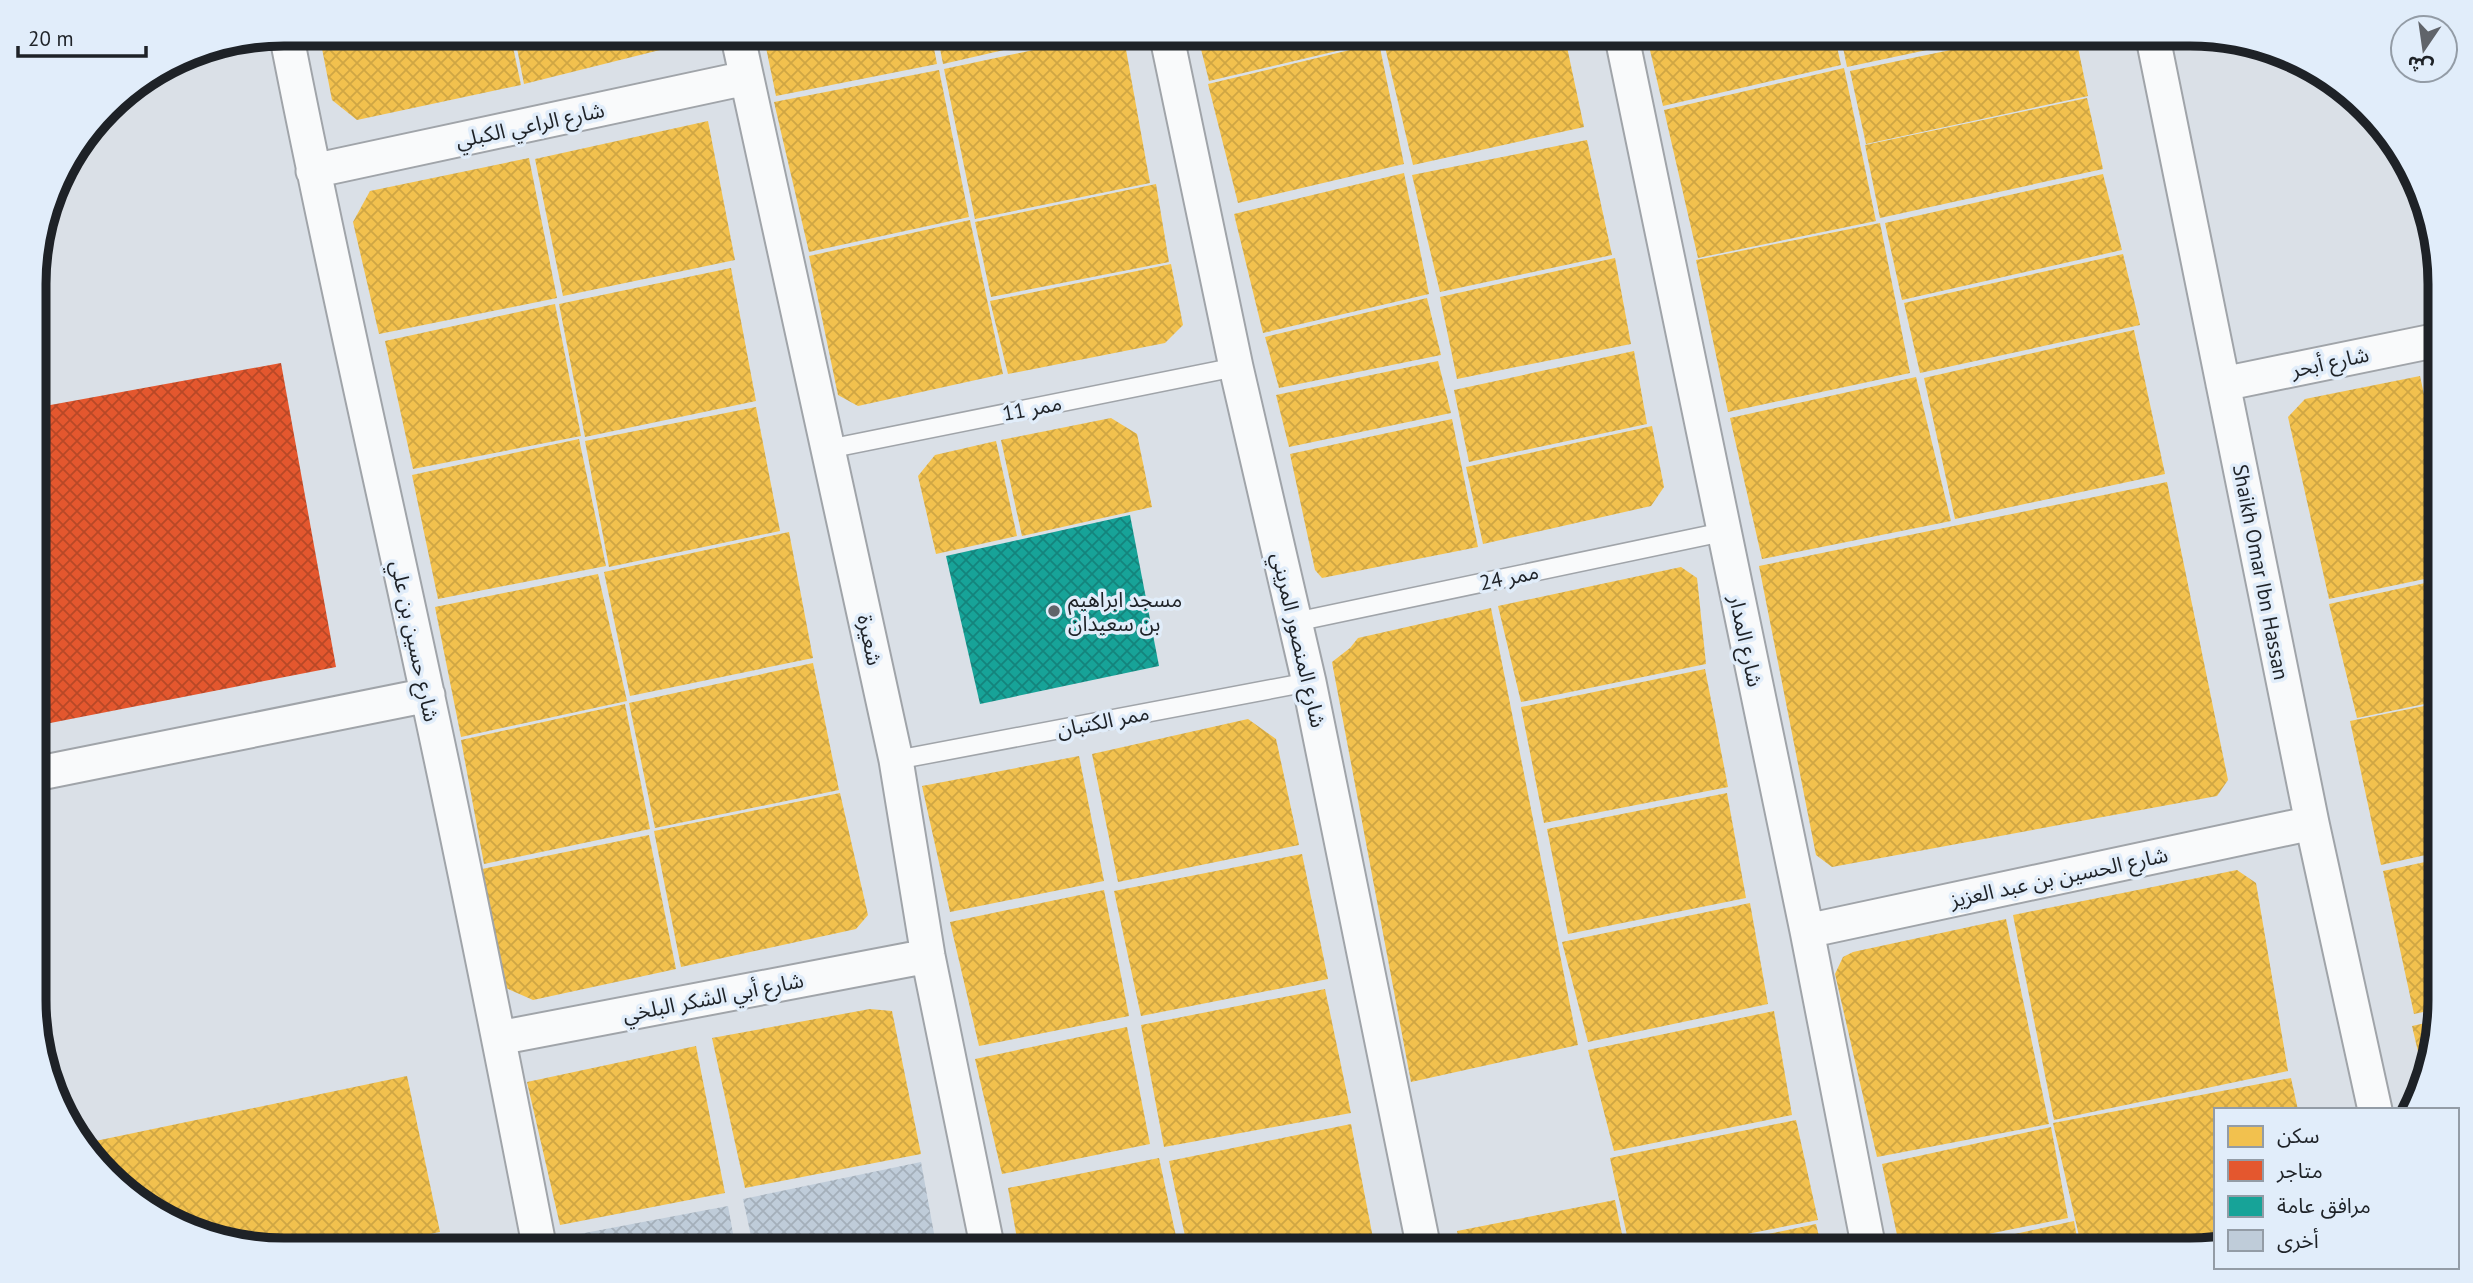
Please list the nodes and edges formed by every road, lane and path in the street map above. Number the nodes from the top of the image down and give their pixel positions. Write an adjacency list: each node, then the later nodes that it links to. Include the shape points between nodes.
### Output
1 (289, 46): 7 (street, شارع حسين بن علي)
2 (740, 46): 6 (street, شعيرة)
3 (1169, 46): 9 (street, شارع المنصور المريني)
4 (1624, 46): 12 (street, شارع المدار)
5 (2155, 46): 10 (street, Shaikh Omar Ibn Hassan)
6 (746, 78): 7 (street, شارع الراعي الكبلي); 11 (street, شعيرة)
7 (313, 171): 15 (street, شارع حسين بن علي)
8 (2428, 342): 10 (street, شارع أبحر)
9 (1236, 367): 11 (lane, ممر 11); 13 (street, شارع المنصور المريني)
10 (2223, 384): 18 (street, Shaikh Omar Ibn Hassan)
11 (828, 449): 16 (street, شعيرة)
12 (1723, 533): 13 (lane, ممر 24); 19 (street, شارع المدار)
13 (1295, 622): 14 (street, شارع المنصور المريني)
14 (1309, 682): 16 (lane, ممر الكتبان); 23 (street, شارع المنصور المريني)
15 (428, 695): 17 (street); 21 (street, شارع حسين بن علي)
16 (896, 760): 20 (street, شعيرة)
17 (46, 772)
18 (2312, 823): 19 (street, شارع الحسين بن عبد العزيز); 22 (street, Shaikh Omar Ibn Hassan)
19 (1807, 931): 24 (street, شارع المدار)
20 (928, 956): 21 (street, شارع أبي الشكر البلخي); 26 (street, شعيرة)
21 (499, 1038): 25 (street, شارع حسين بن علي)
22 (2375, 1108)
23 (1421, 1237)
24 (1867, 1237)
25 (538, 1238)
26 (985, 1238)

